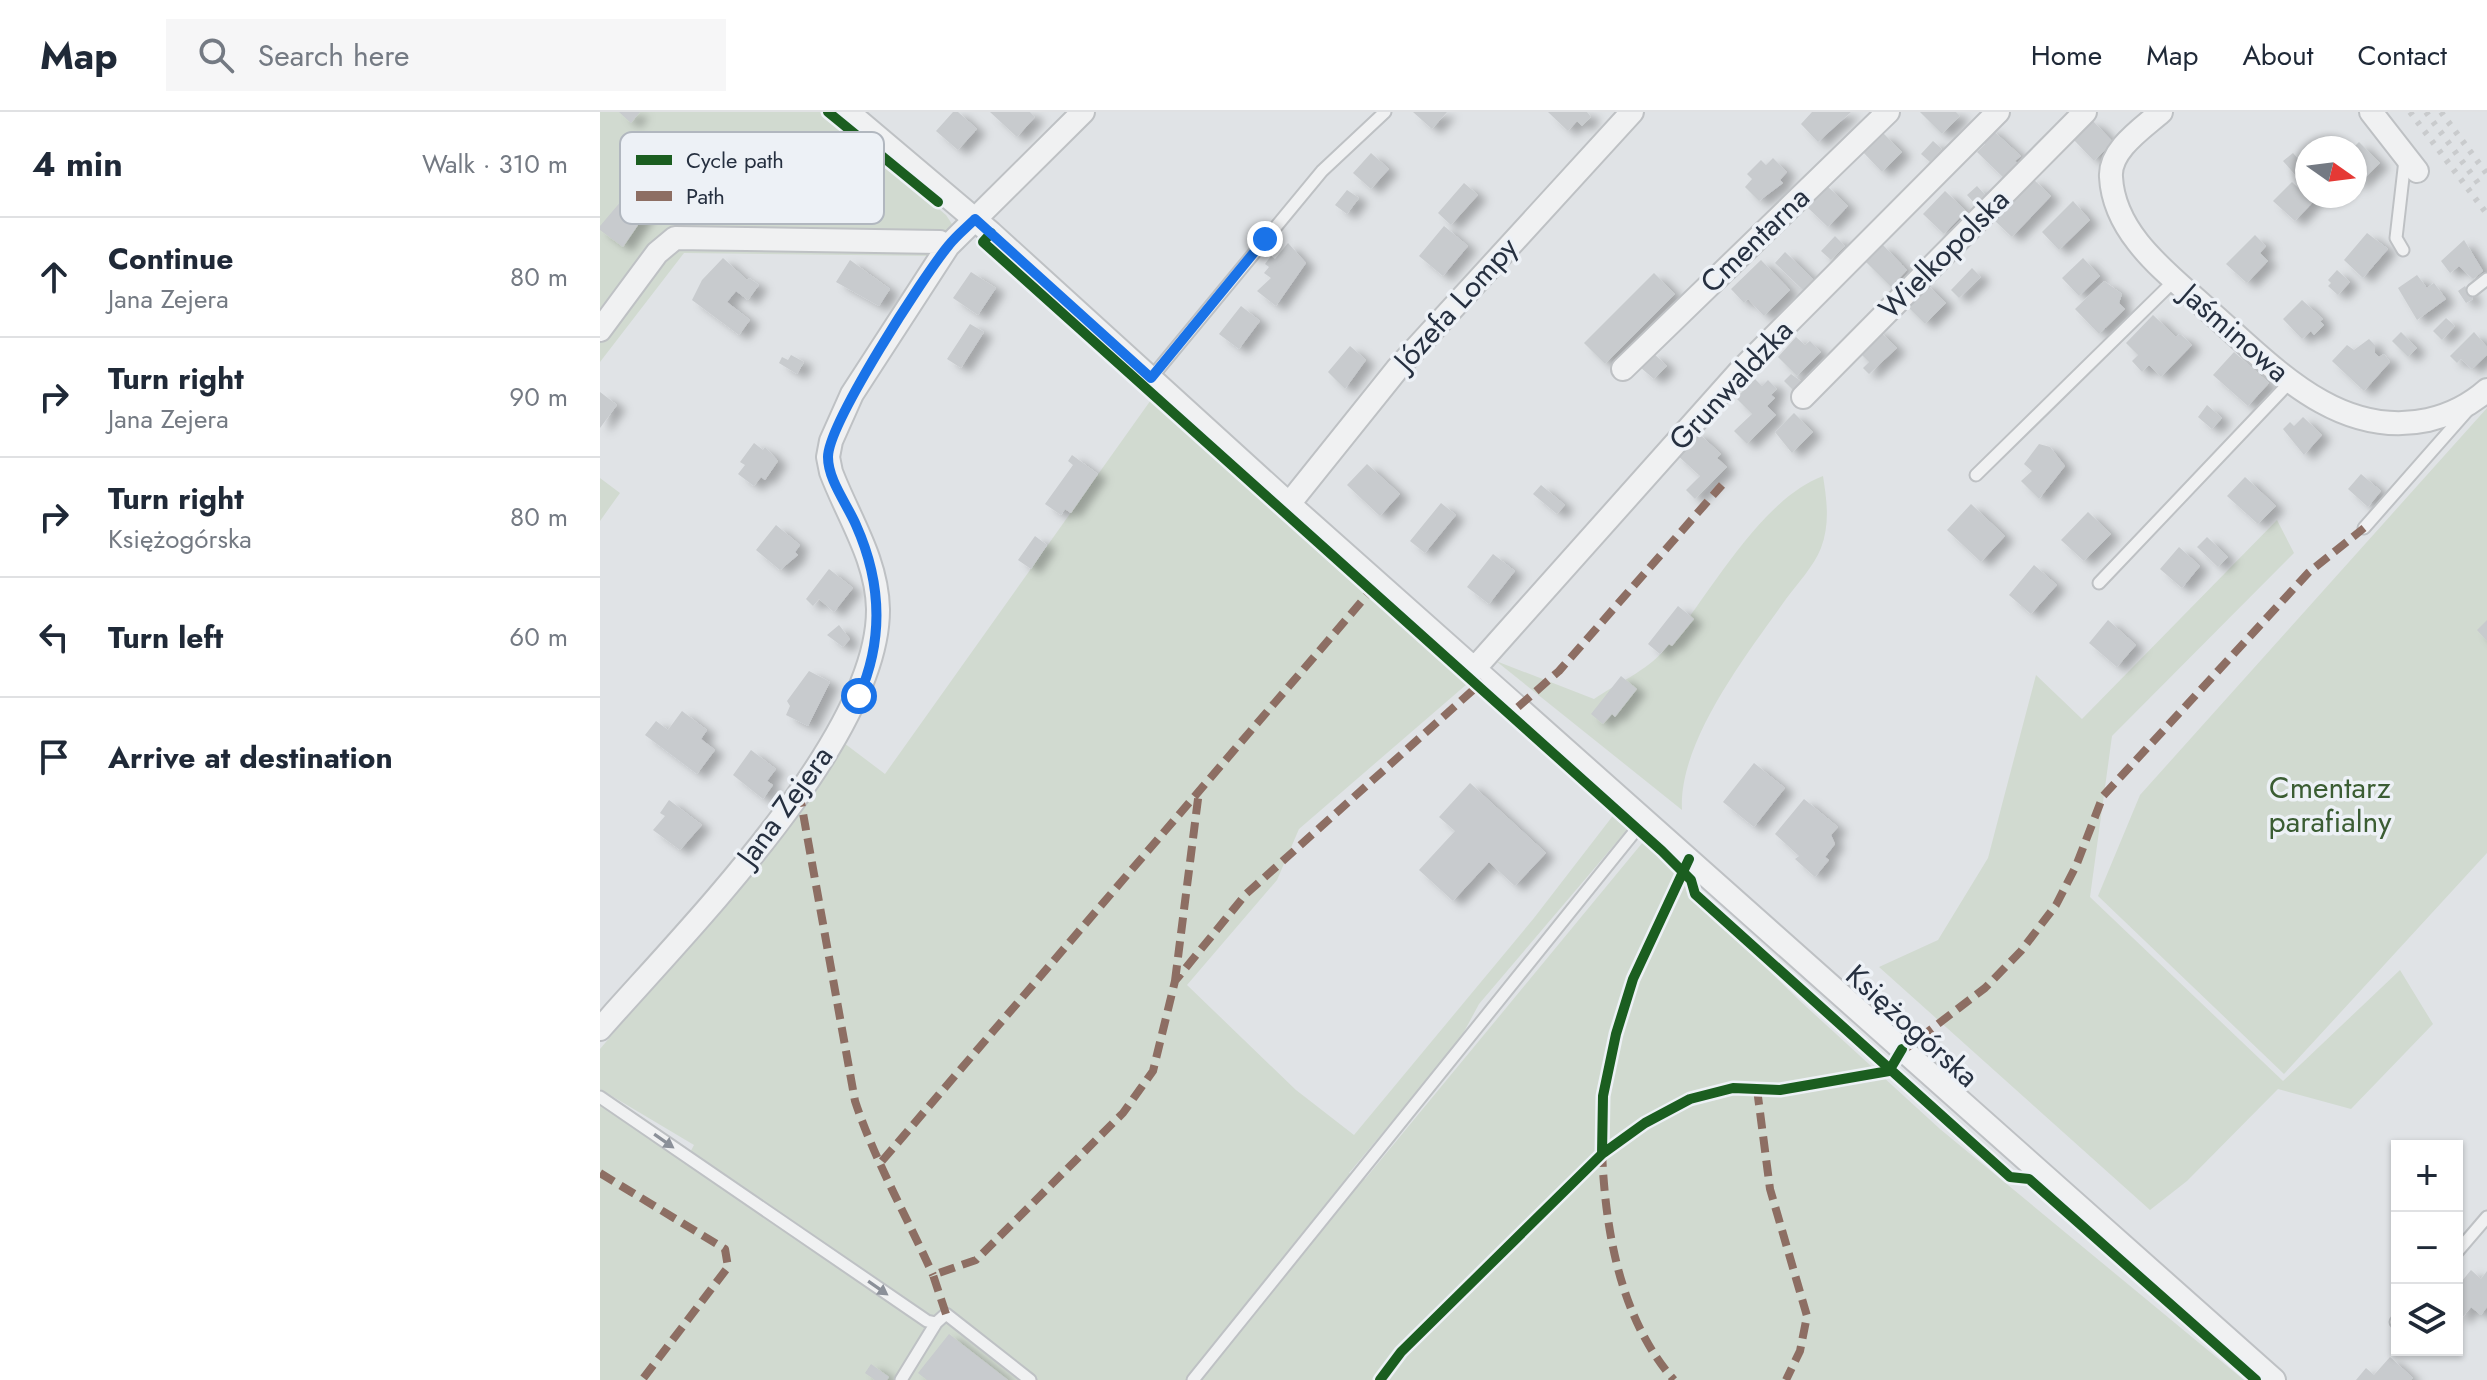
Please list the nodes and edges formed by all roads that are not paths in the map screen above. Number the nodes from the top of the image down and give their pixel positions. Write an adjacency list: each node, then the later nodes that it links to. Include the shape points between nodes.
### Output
1 (848, 112): 10 (street, Księżogórska)
2 (1083, 112): 13 (street, Jana Zejera)
3 (1385, 112): 21 (lane, via 1322,171)
4 (1632, 112): 26 (street, Józefa Lompy, via 1398,368)
5 (1888, 112): 20 (street, Cmentarna)
6 (1998, 112): 29 (street, Grunwaldzka, via 1740,371)
7 (2085, 112): 24 (street, Wielkopolska)
8 (2161, 112): 17 (street, Jaśminowa, via 2118,152 2110,175 2121,216 2147,256)
9 (2371, 112): 12 (street)
10 (872, 132)
11 (884, 142): 13 (street, Księżogórska)
12 (2411, 163): 15 (lane, via 2396,238)
13 (975, 219): 14 (street, Jana Zejera); 21 (street, Księżogórska)
14 (948, 246): 19 (street, via 675,238 657,253); 31 (street, Jana Zejera, via 852,394 828,457 876,586 877,631 867,677 846,720 766,838)
15 (2403, 250)
16 (2487, 279): 18 (lane)
17 (2175, 280): 22 (street, Jaśminowa); 25 (lane)
18 (2473, 290)
19 (600, 330)
20 (1623, 369)
21 (1151, 378): 26 (street, Księżogórska)
22 (2290, 382): 23 (street, Jaśminowa, via 2335,411 2391,425 2450,415); 28 (lane)
23 (2484, 392): 27 (lane)
24 (1803, 397)
25 (1976, 475)
26 (1289, 504): 29 (street, Księżogórska)
27 (2364, 528)
28 (2099, 583)
29 (1475, 668): 30 (street, Księżogórska)
30 (1644, 820): 38 (lane); 39 (street, Księżogórska)
31 (600, 1029)
32 (600, 1097): 35 (lane, one-way to 35)
33 (2487, 1217): 34 (lane)
34 (2463, 1245)
35 (931, 1322): 36 (lane); 37 (lane, via 946,1314)
36 (901, 1380)
37 (1030, 1380)
38 (1193, 1380)
39 (2274, 1380)

